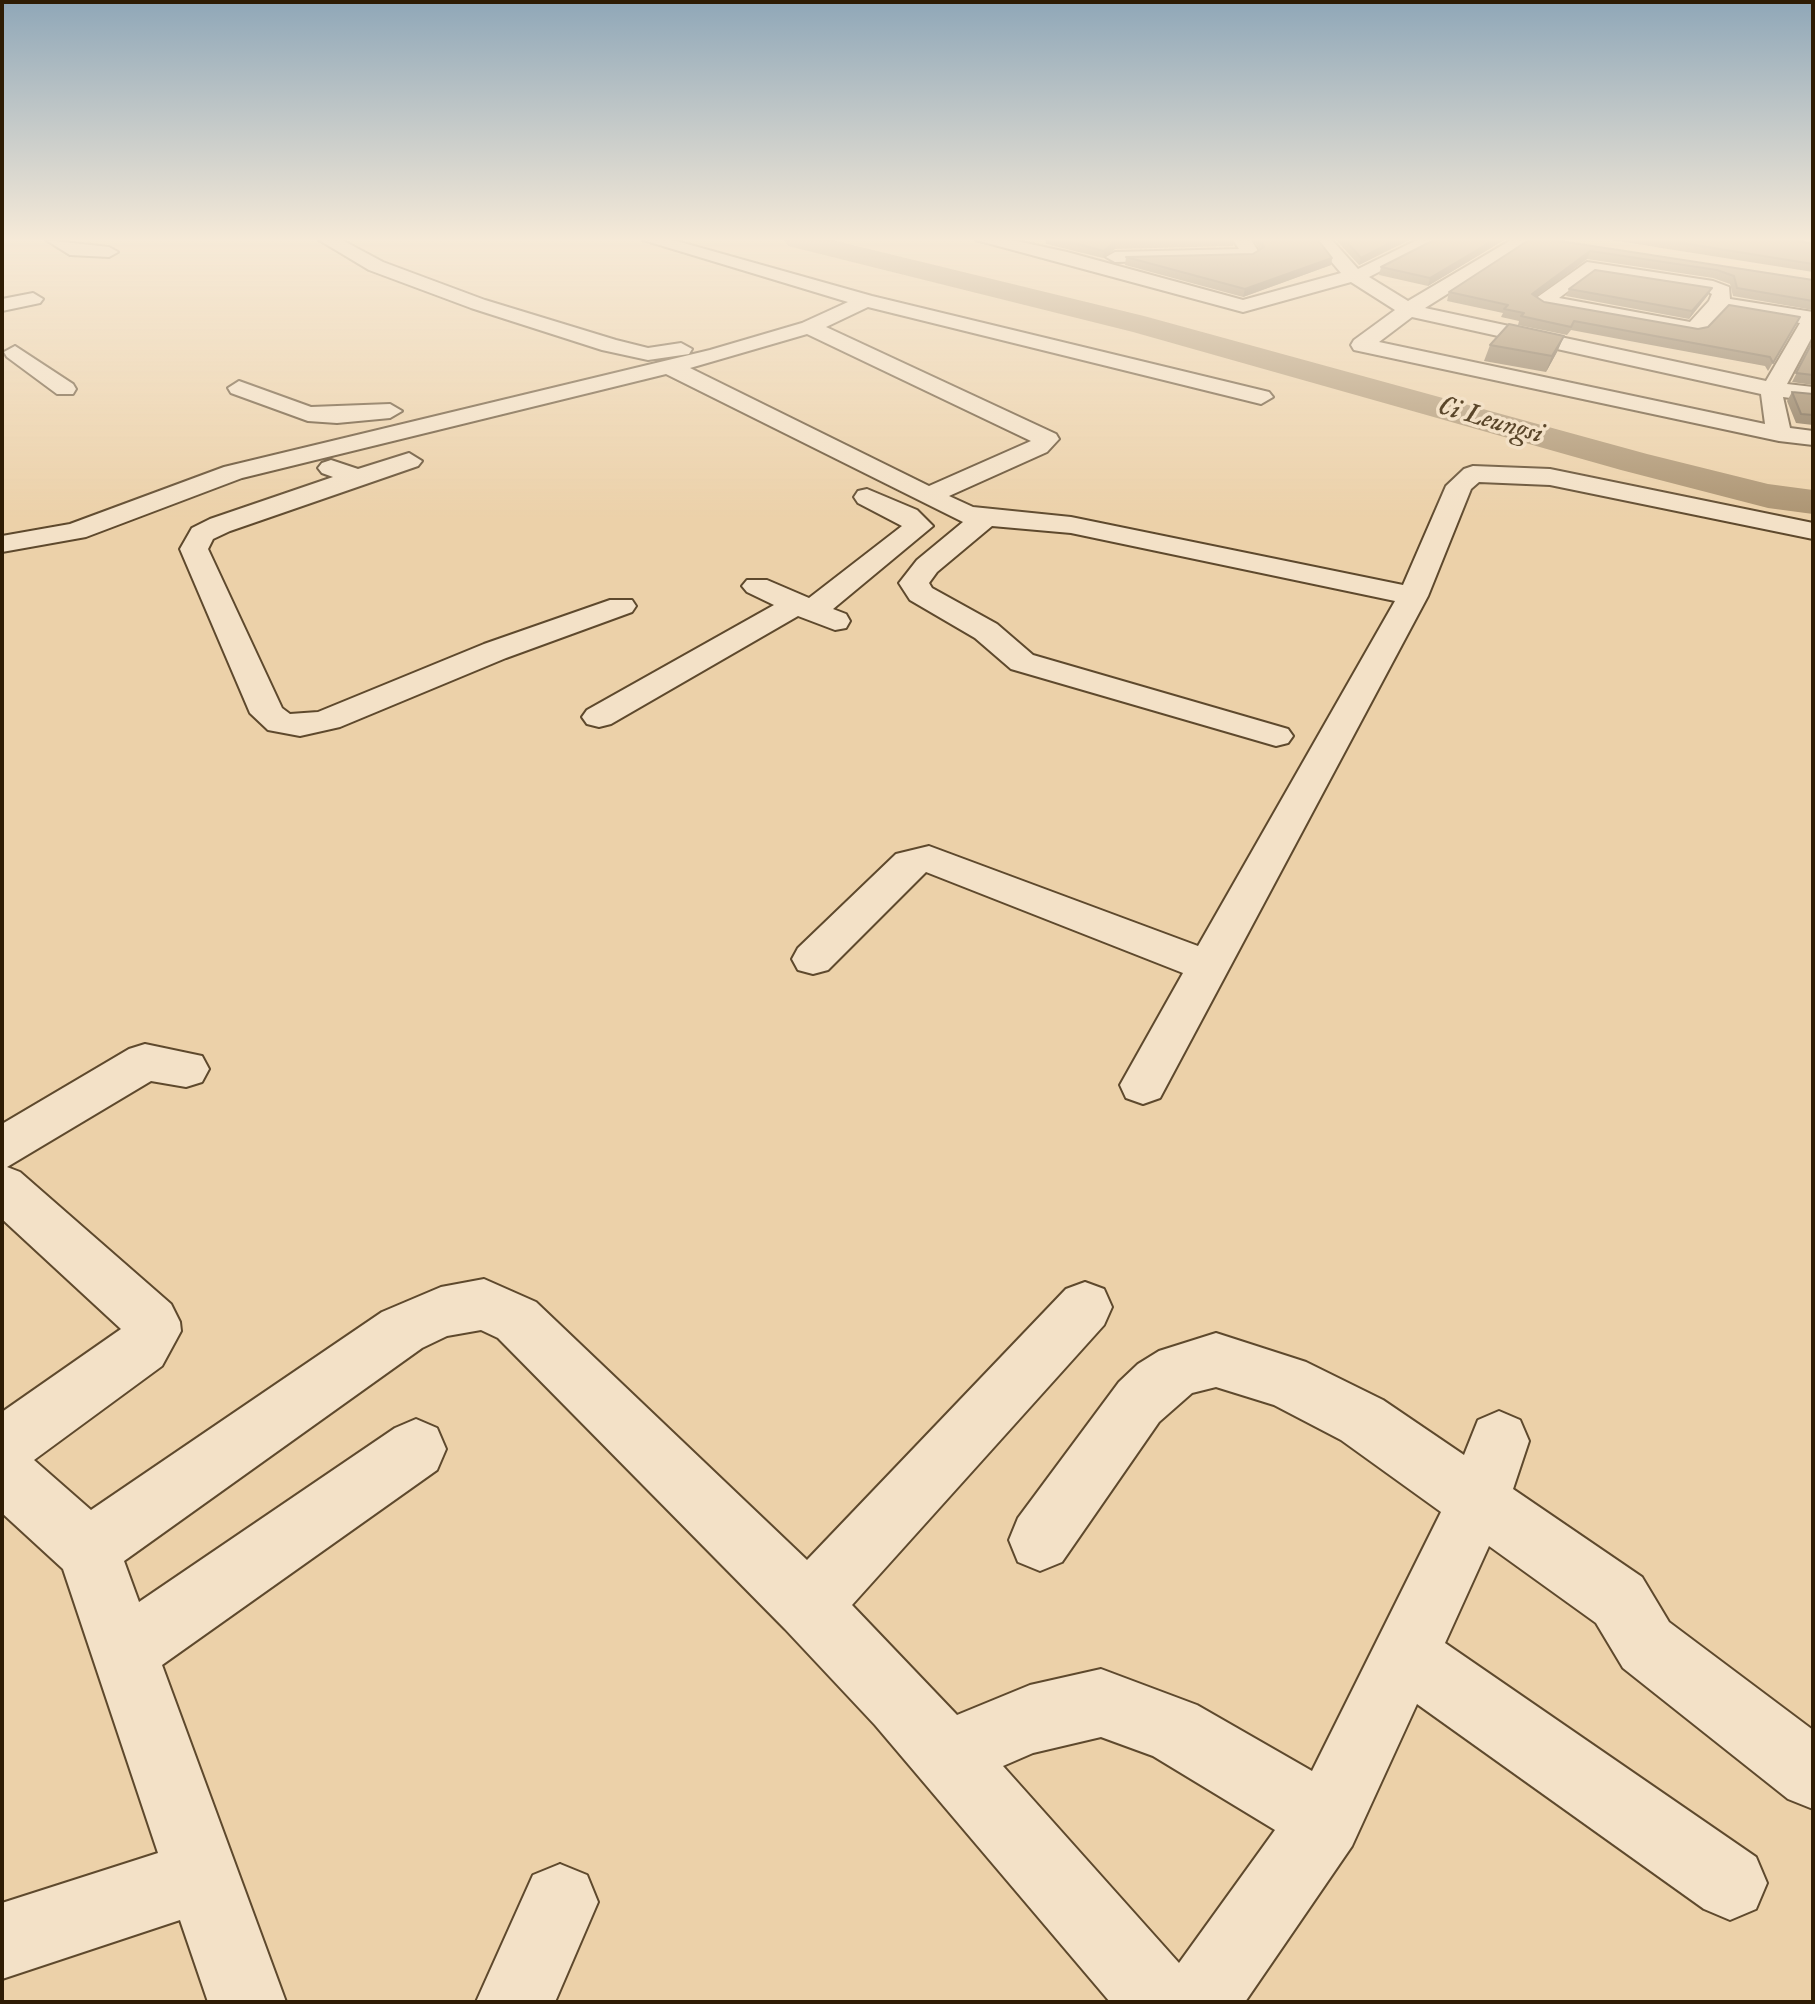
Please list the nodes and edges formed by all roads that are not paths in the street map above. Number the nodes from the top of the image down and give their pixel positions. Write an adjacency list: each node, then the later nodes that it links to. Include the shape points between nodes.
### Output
1 (573, 334): 12 (street)
2 (619, 334): 10 (street, via 670,346)
3 (789, 334): 11 (street)
4 (823, 334): 31 (street, via 1047,439)
5 (1005, 334): 24 (street)
6 (1378, 334): 25 (street, via 1362,345)
7 (1513, 334): 13 (street)
8 (1532, 334): 18 (street)
9 (1804, 334): 18 (street)
10 (700, 337)
11 (773, 339): 12 (street, via 736,334 660,355); 15 (street)
12 (610, 345): 20 (street, via 592,354 616,372 488,402 324,416)
13 (1570, 348): 16 (street); 18 (street)
14 (6, 349): 21 (street)
15 (672, 368): 17 (street); 31 (street)
16 (1553, 369)
17 (623, 380): 23 (street); 28 (street)
18 (1774, 385): 19 (street); 22 (street); 25 (street)
19 (1813, 385)
20 (239, 388)
21 (65, 389)
22 (1813, 394)
23 (656, 395)
24 (1261, 397)
25 (1779, 434): 26 (street)
26 (1813, 438)
27 (409, 461): 29 (street)
28 (250, 469): 29 (street, via 274,472 319,466); 34 (street, via 76,531)
29 (358, 477): 39 (street, via 220,525 202,534 194,549 267,713 280,723 300,726 328,720)
30 (838, 482): 40 (street, via 919,526)
31 (927, 496): 32 (street)
32 (977, 515): 36 (street); 37 (street, via 1071,525); 42 (street, via 914,583 921,594 986,631 1022,662)
33 (1813, 531): 37 (street, via 1550,477 1473,474 1459,486)
34 (2, 544)
35 (757, 586): 40 (street)
36 (890, 587)
37 (1413, 596): 44 (street)
38 (865, 605): 40 (street, via 835,621)
39 (621, 606)
40 (803, 608): 41 (street)
41 (599, 717)
42 (1276, 736)
43 (813, 959): 44 (street, via 910,863 929,859)
44 (1207, 966): 46 (street)
45 (186, 1069): 47 (street, via 156,1061 132,1068)
46 (1143, 1085)
47 (2, 1149)
48 (2, 1187): 51 (street, via 152,1322 153,1331 142,1347)
49 (1085, 1307): 57 (street)
50 (1499, 1441): 54 (street)
51 (2, 1448)
52 (416, 1449): 58 (street)
53 (2, 1472): 56 (street)
54 (1477, 1504): 55 (street, via 1362,1420 1286,1381 1216,1360 1179,1370 1139,1402); 59 (street); 61 (street, via 1619,1600 1646,1645)
55 (1040, 1540)
56 (88, 1549): 57 (street, via 402,1330 441,1312 484,1304 517,1320); 58 (street)
57 (808, 1606): 60 (street)
58 (125, 1651): 63 (street)
59 (1406, 1656): 62 (street); 64 (street)
60 (946, 1755): 62 (street, via 1030,1719 1101,1703 1173,1729); 69 (street)
61 (1813, 1774)
62 (1326, 1820): 70 (street)
63 (203, 1875): 66 (street); 67 (street)
64 (1730, 1883)
65 (560, 1902): 68 (street)
66 (2, 1941)
67 (247, 2002)
68 (515, 2002)
69 (1161, 2002)
70 (1198, 2002)

